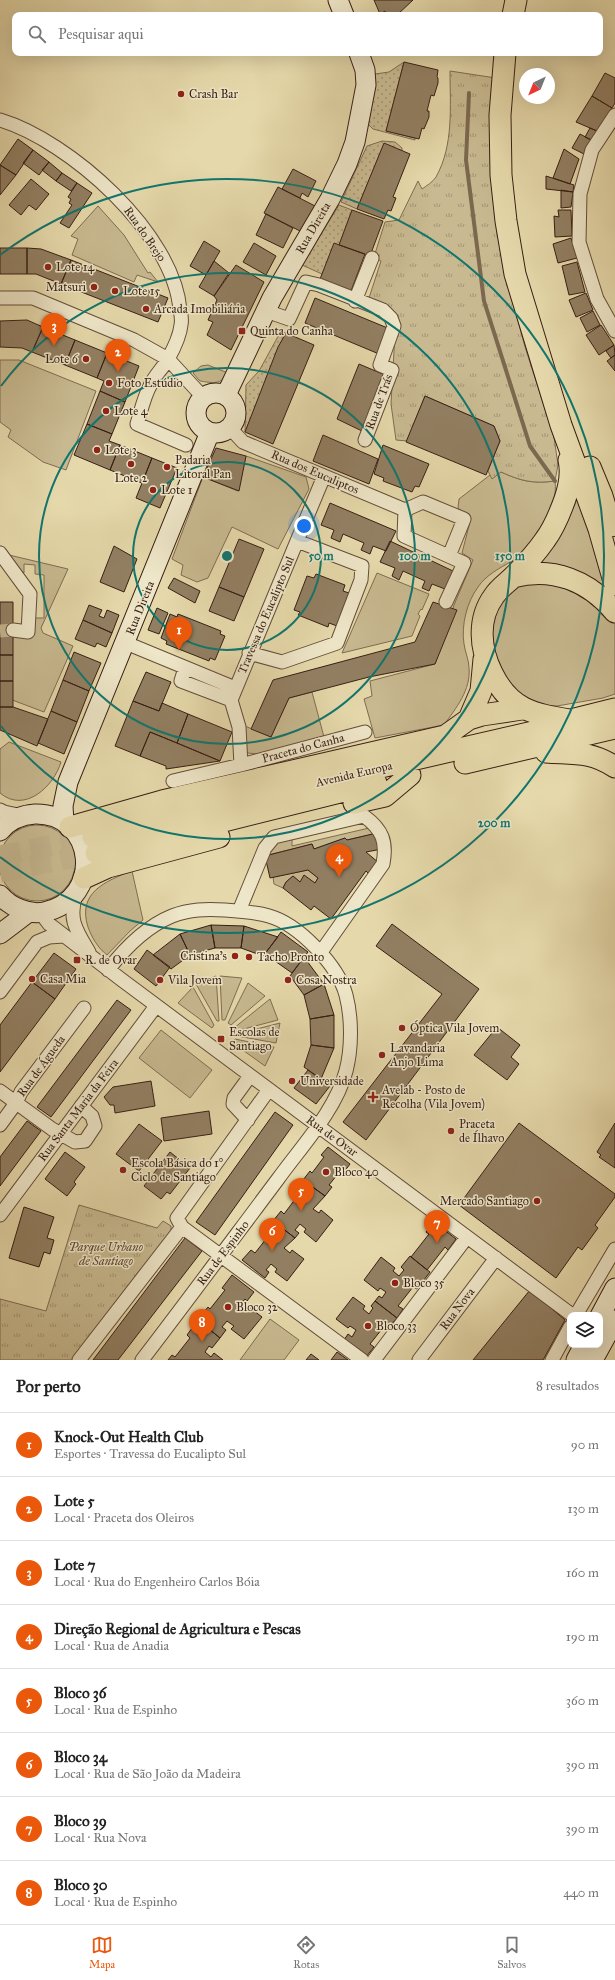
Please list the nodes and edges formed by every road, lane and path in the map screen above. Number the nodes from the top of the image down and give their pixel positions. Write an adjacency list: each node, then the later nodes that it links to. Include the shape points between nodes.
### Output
1 (338, 0): 3 (main road)
2 (516, 0): 4 (main road)
3 (343, 12)
4 (514, 12)
5 (360, 56): 12 (main road, Rua Direita, via 365,70 366,86 352,150 330,199)
6 (505, 56): 14 (main road, via 500,115 501,175 506,222 515,274)
7 (615, 115): 13 (street, via 592,150 580,194 579,242 597,299)
8 (0, 120): 15 (street, Rua do Brejo, via 30,132 62,152 123,203 140,223 168,268 179,296 181,325)
9 (372, 258): 11 (street)
10 (0, 298): 15 (street, via 33,298 134,340)
11 (355, 301): 12 (street, Rua de Trás, via 306,282 289,319); 21 (street, Rua de Trás, via 383,310 391,318 394,326 380,365 392,370)
12 (266, 311): 16 (main road, Rua Direita)
13 (615, 331)
14 (538, 349): 18 (main road); 25 (main road, via 580,441 602,496)
15 (168, 359): 17 (street); 22 (street, Rua do Brejo, via 151,384 136,424)
16 (226, 395): 17 (main road, via 213,392); 19 (main road, via 237,410)
17 (203, 397): 20 (main road, via 198,404 196,418 204,429)
18 (561, 425): 29 (main road, via 571,467 569,488 546,540); 30 (main road)
19 (230, 428): 20 (main road, via 221,433); 23 (street, Rua dos Eucaliptos, via 243,442)
20 (210, 432): 34 (main road, Rua Direita)
21 (365, 440)
22 (186, 444)
23 (324, 476): 24 (street, Rua dos Eucaliptos); 26 (street, Travessa do Eucalipto Sul)
24 (405, 510): 28 (street, via 404,536); 28 (street, via 423,502 464,519)
25 (615, 539)
26 (296, 541): 35 (street, Travessa do Eucalipto Sul); 35 (street, via 362,566 361,580 337,643 282,662)
27 (0, 553): 33 (street, via 30,594 28,632)
28 (449, 556): 31 (street, via 464,563)
29 (513, 577): 32 (main road, via 529,573 566,577 587,587 608,603); 36 (main road, via 493,596 486,611 481,631)
30 (615, 585)
31 (446, 602)
32 (615, 612)
33 (13, 630)
34 (126, 643): 37 (street, via 185,668 181,681); 49 (main road, Rua Direita)
35 (249, 653): 37 (street, Travessa do Eucalipto Sul)
36 (484, 659): 38 (main road, via 499,688); 40 (main road, via 481,691)
37 (233, 694): 45 (street, via 239,727)
38 (522, 709): 40 (main road); 41 (main road, via 535,714)
39 (614, 715): 41 (main road, Avenida Europa); 44 (main road, Avenida Europa)
40 (469, 719): 43 (main road)
41 (571, 720): 47 (main road, Avenida Europa, via 546,729)
42 (365, 732): 45 (street, Praceta do Canha)
43 (445, 736): 47 (main road, via 433,745); 53 (main road)
44 (523, 750): 46 (main road, via 584,753); 48 (main road, Avenida Europa)
45 (241, 765): 50 (street, Praceta do Canha)
46 (615, 767)
47 (353, 774): 48 (main road, Avenida Europa, via 94,845)
48 (410, 775): 55 (main road, via 385,796 245,829 108,867)
49 (68, 782): 52 (main road, via 48,802); 53 (main road, via 63,806)
50 (173, 782)
51 (0, 810): 52 (street)
52 (27, 815): 53 (main road, via 42,814); 54 (main road, via 12,820)
53 (67, 825): 55 (main road, via 79,838 84,850 86,864)
54 (0, 831)
55 (80, 886): 58 (main road, via 66,903 54,910); 62 (street, Rua de Ovar, via 71,909 76,930)
56 (1, 900): 58 (main road, via 14,907)
57 (239, 910): 61 (street, Rua de Espinho, via 270,916 298,932); 61 (street, via 265,848 274,837 364,816 375,824 382,835 386,850 384,864); 63 (street, Rua de Espinho, via 197,909 172,916 148,929 120,954)
58 (34, 912): 59 (main road); 60 (street, Rua de Ovar)
59 (0, 934)
60 (64, 936): 62 (street, Rua de Ovar); 64 (street, via 49,937 37,942)
61 (321, 952): 74 (street, Rua de Espinho, via 346,994 350,1044 346,1071 338,1094)
62 (92, 957): 63 (street, Rua de Ovar)
63 (108, 970): 65 (street, Rua de Ovar)
64 (0, 992)
65 (156, 1006): 67 (street, Rua de Ovar); 71 (street, Rua Santa Maria da Feira)
66 (84, 1008): 70 (street, Rua de Águeda, via 21,1092)
67 (250, 1076): 69 (street, Rua de Ovar); 72 (street, via 234,1098 233,1104)
68 (0, 1091): 70 (street)
69 (268, 1091): 72 (street); 74 (street, Rua de Ovar)
70 (16, 1103): 73 (street, Rua de Águeda); 75 (street)
71 (81, 1106): 75 (street, Rua Santa Maria da Feira); 75 (street, via 92,1116 95,1126 85,1141 75,1142)
72 (248, 1120): 77 (street)
73 (0, 1125)
74 (317, 1125): 78 (street, Rua de Ovar); 80 (street, Rua de Espinho)
75 (61, 1134): 76 (street, Rua Santa Maria da Feira)
76 (0, 1215)
77 (180, 1223): 80 (street); 89 (street)
78 (467, 1237): 81 (street, Rua de Ovar); 92 (street)
79 (615, 1249): 84 (street)
80 (221, 1256): 90 (street, Rua de Espinho); 91 (street)
81 (496, 1258): 83 (street, Rua de Ovar); 93 (street, Rua Nova)
82 (615, 1288): 85 (main road)
83 (568, 1312)
84 (578, 1312)
85 (602, 1312)
86 (615, 1320): 96 (main road)
87 (567, 1332): 94 (street)
88 (582, 1348): 95 (main road)
89 (79, 1360)
90 (142, 1360)
91 (362, 1360)
92 (374, 1360)
93 (419, 1360)
94 (552, 1360)
95 (576, 1360)
96 (593, 1360)

